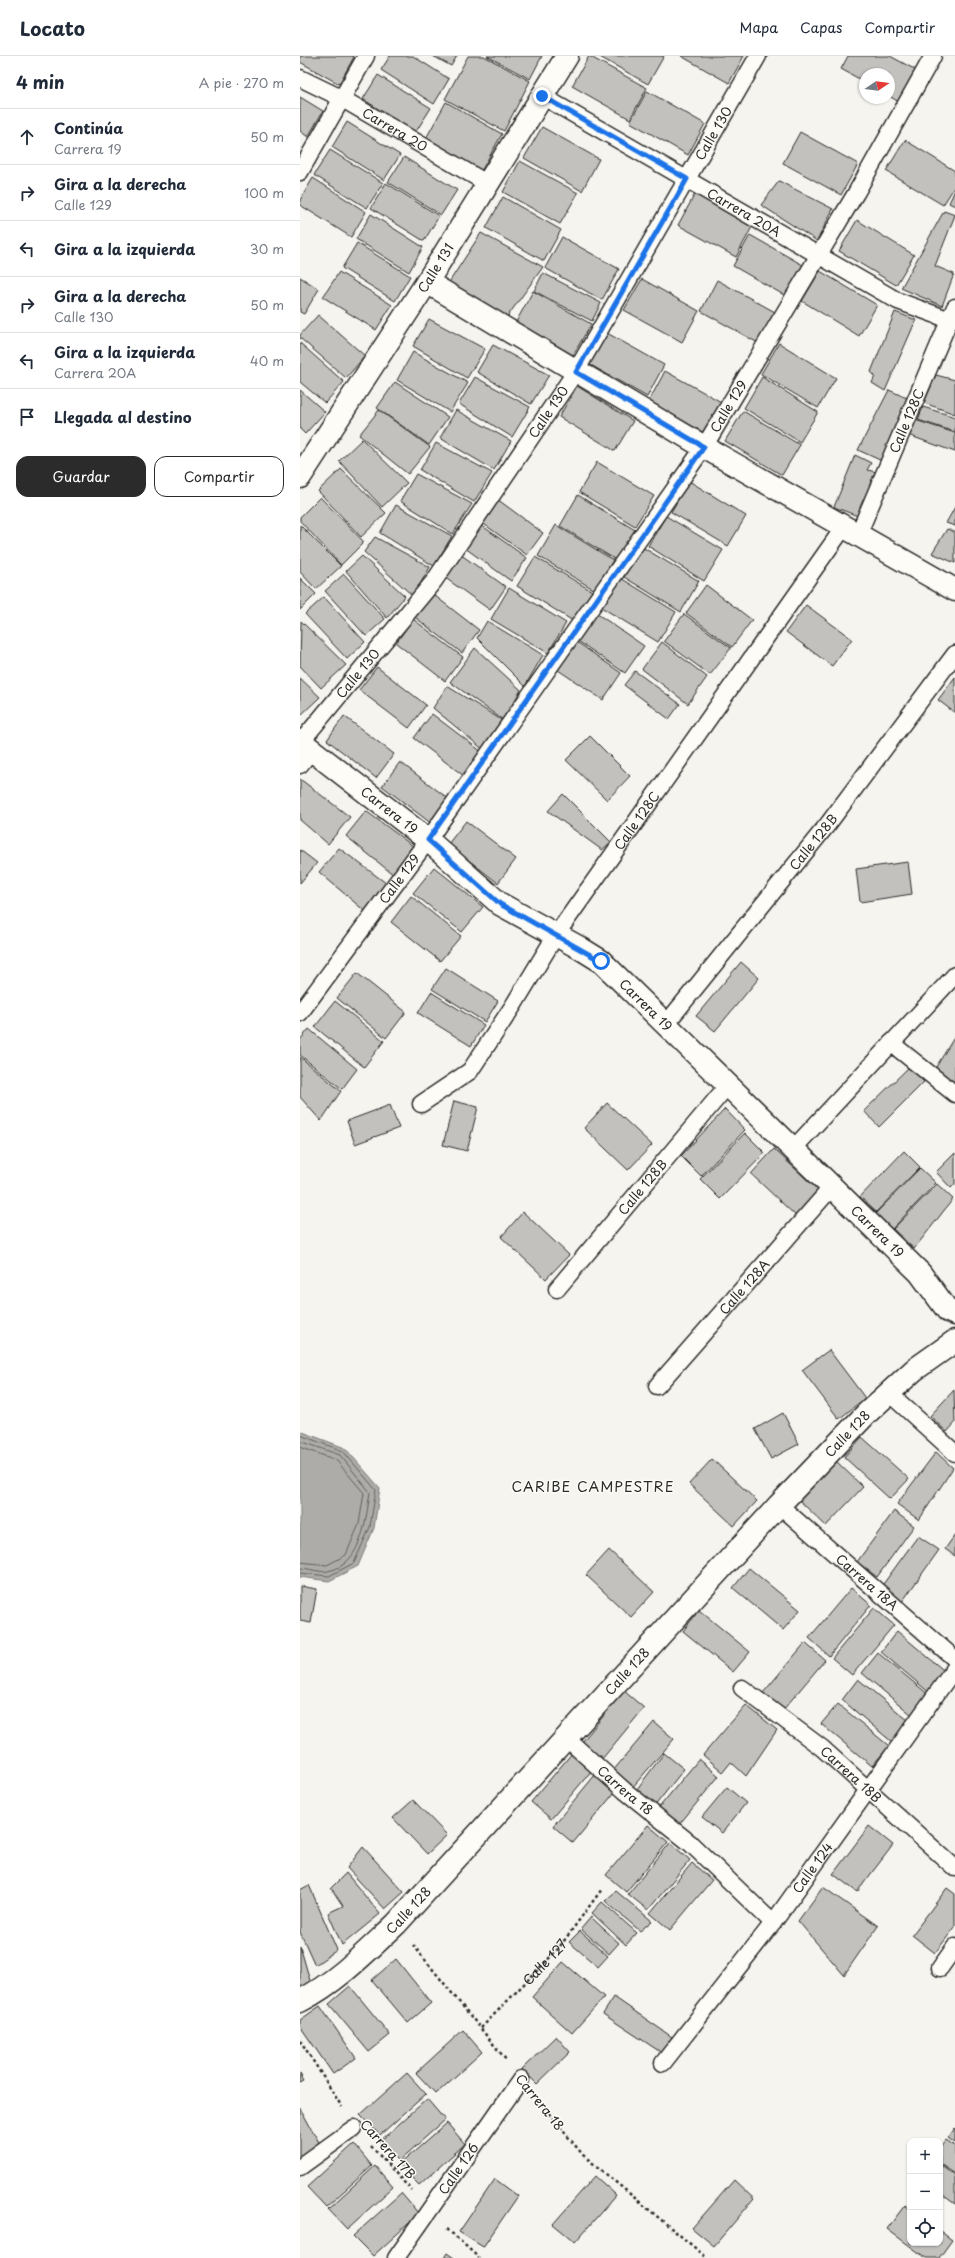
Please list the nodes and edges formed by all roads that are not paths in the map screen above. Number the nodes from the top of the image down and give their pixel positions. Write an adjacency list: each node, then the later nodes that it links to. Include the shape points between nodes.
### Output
1 (366, 56): 7 (lane)
2 (567, 56): 6 (street, Calle 131)
3 (758, 56): 9 (lane, Calle 130)
4 (933, 56): 11 (lane, Calle 129)
5 (300, 78): 7 (lane, Carrera 20)
6 (542, 96): 9 (lane, Carrera 20A); 10 (street, Calle 131)
7 (341, 98): 8 (lane); 10 (lane, Carrera 20)
8 (300, 172)
9 (687, 179): 11 (lane, Carrera 20A); 14 (lane, Calle 130)
10 (488, 184): 12 (street, Calle 131)
11 (819, 255): 13 (lane, Carrera 20A, via 898,301); 15 (lane, Calle 129)
12 (427, 282): 14 (street); 16 (street, Calle 131)
13 (953, 313): 17 (lane, Calle 128C)
14 (576, 372): 15 (street); 20 (lane, Calle 130, via 434,582)
15 (704, 447): 17 (street); 21 (lane, Calle 129)
16 (300, 477)
17 (851, 531): 18 (street); 22 (lane, Calle 128C)
18 (955, 590)
19 (955, 654): 25 (lane, Calle 128B, via 828,824)
20 (303, 749): 21 (street, Carrera 19)
21 (428, 840): 22 (street, Carrera 19, via 500,904); 24 (lane, Calle 129)
22 (556, 934): 25 (street, Carrera 19, via 601,961); 29 (lane, Calle 128C, via 470,1071)
23 (955, 975): 26 (lane)
24 (300, 1012)
25 (666, 1024): 27 (street, Carrera 19)
26 (892, 1043): 28 (lane); 30 (lane)
27 (728, 1085): 30 (street, Carrera 19); 32 (lane, Calle 128B)
28 (955, 1094)
29 (421, 1104)
30 (793, 1149): 31 (street, Carrera 19)
31 (832, 1187): 33 (street, Carrera 19, via 920,1273 948,1311); 35 (lane, Calle 128A)
32 (557, 1289)
33 (955, 1314)
34 (955, 1340): 36 (street, Calle 128)
35 (656, 1386)
36 (889, 1392): 37 (lane); 38 (street, Calle 128)
37 (955, 1453)
38 (779, 1505): 39 (lane, Carrera 18A); 42 (street, Calle 128)
39 (955, 1659)
40 (955, 1668): 43 (lane, Calle 124)
41 (742, 1688): 43 (lane, Carrera 18B, via 822,1748)
42 (566, 1738): 45 (lane, Carrera 18, via 624,1791 690,1844); 48 (street, Calle 128, via 396,1924 350,1967 316,1992)
43 (869, 1788): 44 (lane, Carrera 18B); 45 (lane, Calle 124)
44 (955, 1868)
45 (773, 1923): 49 (lane, Calle 124)
46 (955, 1947): 47 (lane)
47 (940, 1968)
48 (300, 2000)
49 (663, 2063)
50 (521, 2079): 53 (lane, Calle 126)
51 (354, 2128): 52 (lane)
52 (300, 2167)
53 (396, 2258)

